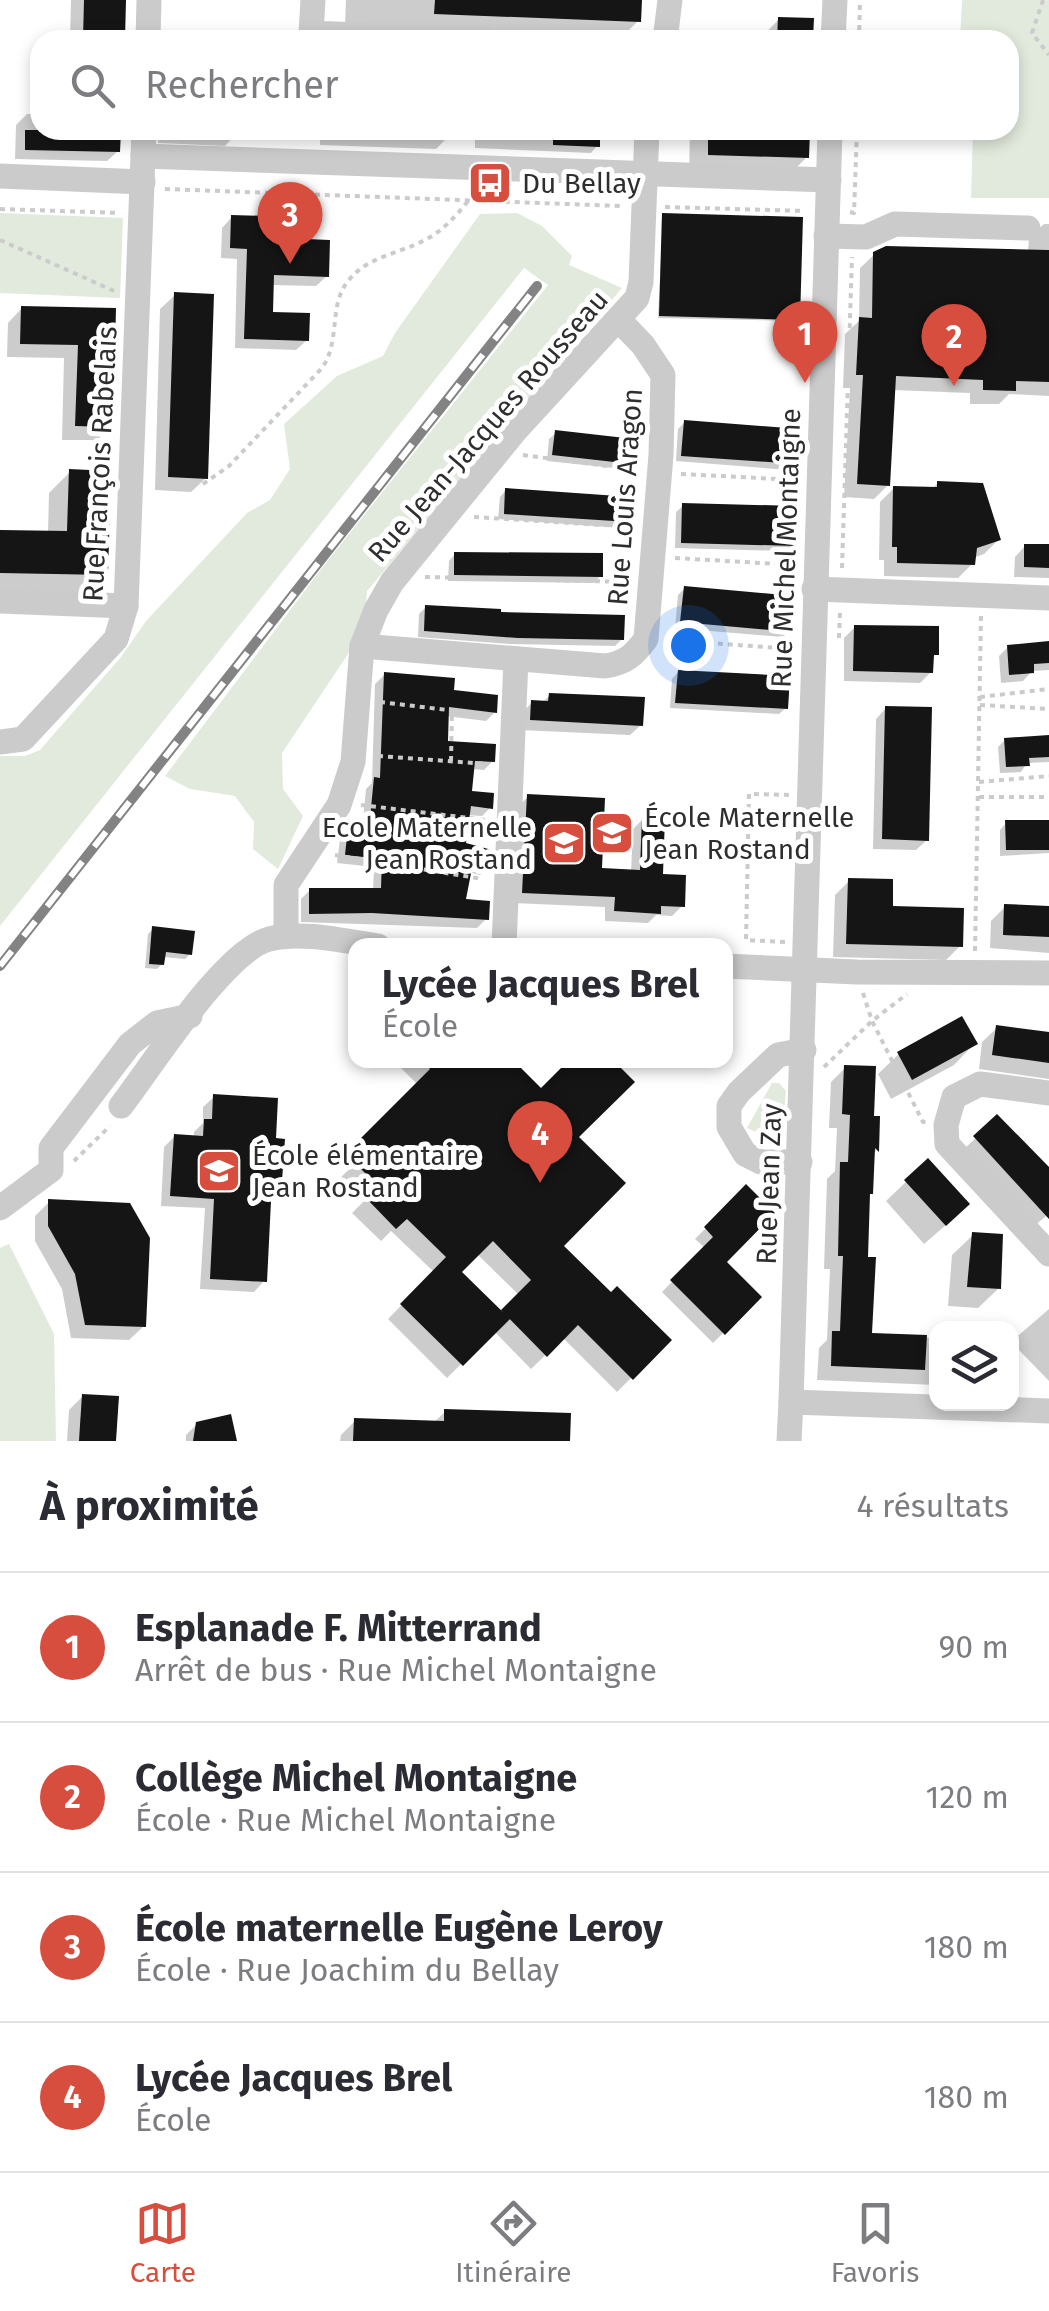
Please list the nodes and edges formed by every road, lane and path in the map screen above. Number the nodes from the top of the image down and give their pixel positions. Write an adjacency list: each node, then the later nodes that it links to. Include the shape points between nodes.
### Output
1 (149, 0): 7 (street)
2 (313, 0): 8 (street)
3 (670, 0): 9 (street)
4 (835, 0): 10 (street)
5 (860, 0): 11 (path)
6 (1043, 0): 12 (path, via 1032,33)
7 (148, 30)
8 (311, 30)
9 (666, 30)
10 (834, 30)
11 (859, 30)
12 (1049, 55)
13 (647, 140): 16 (street, Rue Jean-Jacques Rousseau)
14 (830, 140): 18 (street, Rue Michel Montaigne)
15 (144, 143): 16 (street); 19 (street, Rue François Rabelais)
16 (646, 174): 18 (street); 21 (street, Rue Jean-Jacques Rousseau)
17 (0, 176): 19 (street)
18 (829, 180): 25 (street, Rue Michel Montaigne)
19 (142, 182): 23 (street, Rue François Rabelais)
20 (468, 200): 21 (path); 23 (path, via 165,189 164,215); 32 (path, via 440,232 348,280 338,296 332,354 229,466)
21 (646, 206): 28 (street, Rue Jean-Jacques Rousseau, via 640,292)
22 (0, 209): 23 (path)
23 (141, 214): 27 (street, Rue François Rabelais)
24 (1028, 228): 25 (street, via 895,224 866,237)
25 (826, 236): 31 (street, Rue Michel Montaigne)
26 (0, 240): 27 (path)
27 (138, 302): 41 (street, Rue François Rabelais)
28 (618, 319): 29 (street, Rue Jean-Jacques Rousseau); 30 (street, Rue Louis Aragon, via 663,376)
29 (498, 452): 30 (path); 33 (street, Rue Jean-Jacques Rousseau)
30 (659, 472): 31 (path); 34 (street, Rue Louis Aragon)
31 (818, 482): 37 (street, Rue Michel Montaigne)
32 (203, 484)
33 (447, 515): 34 (path); 36 (street, Rue Jean-Jacques Rousseau)
34 (654, 528): 35 (street, Rue Louis Aragon)
35 (651, 570): 36 (path); 37 (path); 42 (street, Rue Louis Aragon)
36 (396, 576): 43 (street, Rue Jean-Jacques Rousseau)
37 (814, 579): 38 (street); 44 (street, Rue Michel Montaigne)
38 (982, 595): 39 (street); 47 (path)
39 (1049, 598)
40 (0, 601): 41 (street)
41 (126, 606): 53 (street, Rue François Rabelais, via 116,639 98,662 23,739)
42 (646, 639): 44 (path); 45 (street, Rue Louis Aragon, via 619,664)
43 (362, 646): 45 (street, Rue Louis Aragon); 48 (street, Rue Jean-Jacques Rousseau)
44 (812, 650): 59 (street, Rue Michel Montaigne)
45 (516, 659): 52 (street)
46 (1049, 689): 47 (path)
47 (980, 697): 49 (path)
48 (357, 700): 51 (path); 54 (street, Rue Jean-Jacques Rousseau)
49 (980, 705): 50 (path); 58 (path)
50 (1049, 709)
51 (452, 710): 52 (path); 55 (path)
52 (514, 717): 56 (street)
53 (0, 742)
54 (354, 754): 55 (path); 62 (street, Rue Jean-Jacques Rousseau)
55 (451, 762): 56 (path)
56 (512, 766): 63 (street)
57 (1049, 776): 58 (path)
58 (978, 782): 61 (path)
59 (809, 795): 68 (path, via 749,794 746,940); 71 (street, Rue Michel Montaigne)
60 (1049, 797): 61 (path)
61 (978, 798): 74 (path)
62 (340, 802): 63 (path); 64 (street, Rue Jean-Jacques Rousseau)
63 (510, 823): 65 (street)
64 (309, 852): 65 (path); 66 (street, Rue Jean-Jacques Rousseau, via 286,885)
65 (508, 884): 67 (street)
66 (286, 936): 69 (street); 76 (street, via 255,944 230,963)
67 (505, 938)
68 (786, 942)
69 (348, 943)
70 (733, 966): 71 (street)
71 (804, 968): 72 (street); 78 (street, Rue Jean Zay)
72 (857, 972): 73 (street); 77 (path)
73 (935, 972): 74 (street); 77 (path)
74 (974, 973): 75 (street)
75 (1049, 973)
76 (190, 1016): 81 (street); 84 (street, via 157,1023 130,1044 51,1148 51,1170)
77 (872, 1021): 79 (path); 82 (path, via 922,1122)
78 (804, 1050): 79 (street, Rue Jean Zay); 83 (street, via 778,1056 739,1092 729,1128 735,1158)
79 (802, 1087): 83 (street, Rue Jean Zay)
80 (1049, 1092): 82 (street, via 980,1084 954,1097)
81 (122, 1106)
82 (946, 1124): 85 (street, via 947,1144)
83 (800, 1162): 86 (street, Rue Jean Zay)
84 (0, 1208)
85 (1049, 1254)
86 (791, 1402): 87 (street); 88 (street, Rue Jean Zay)
87 (1049, 1410)
88 (789, 1441)

